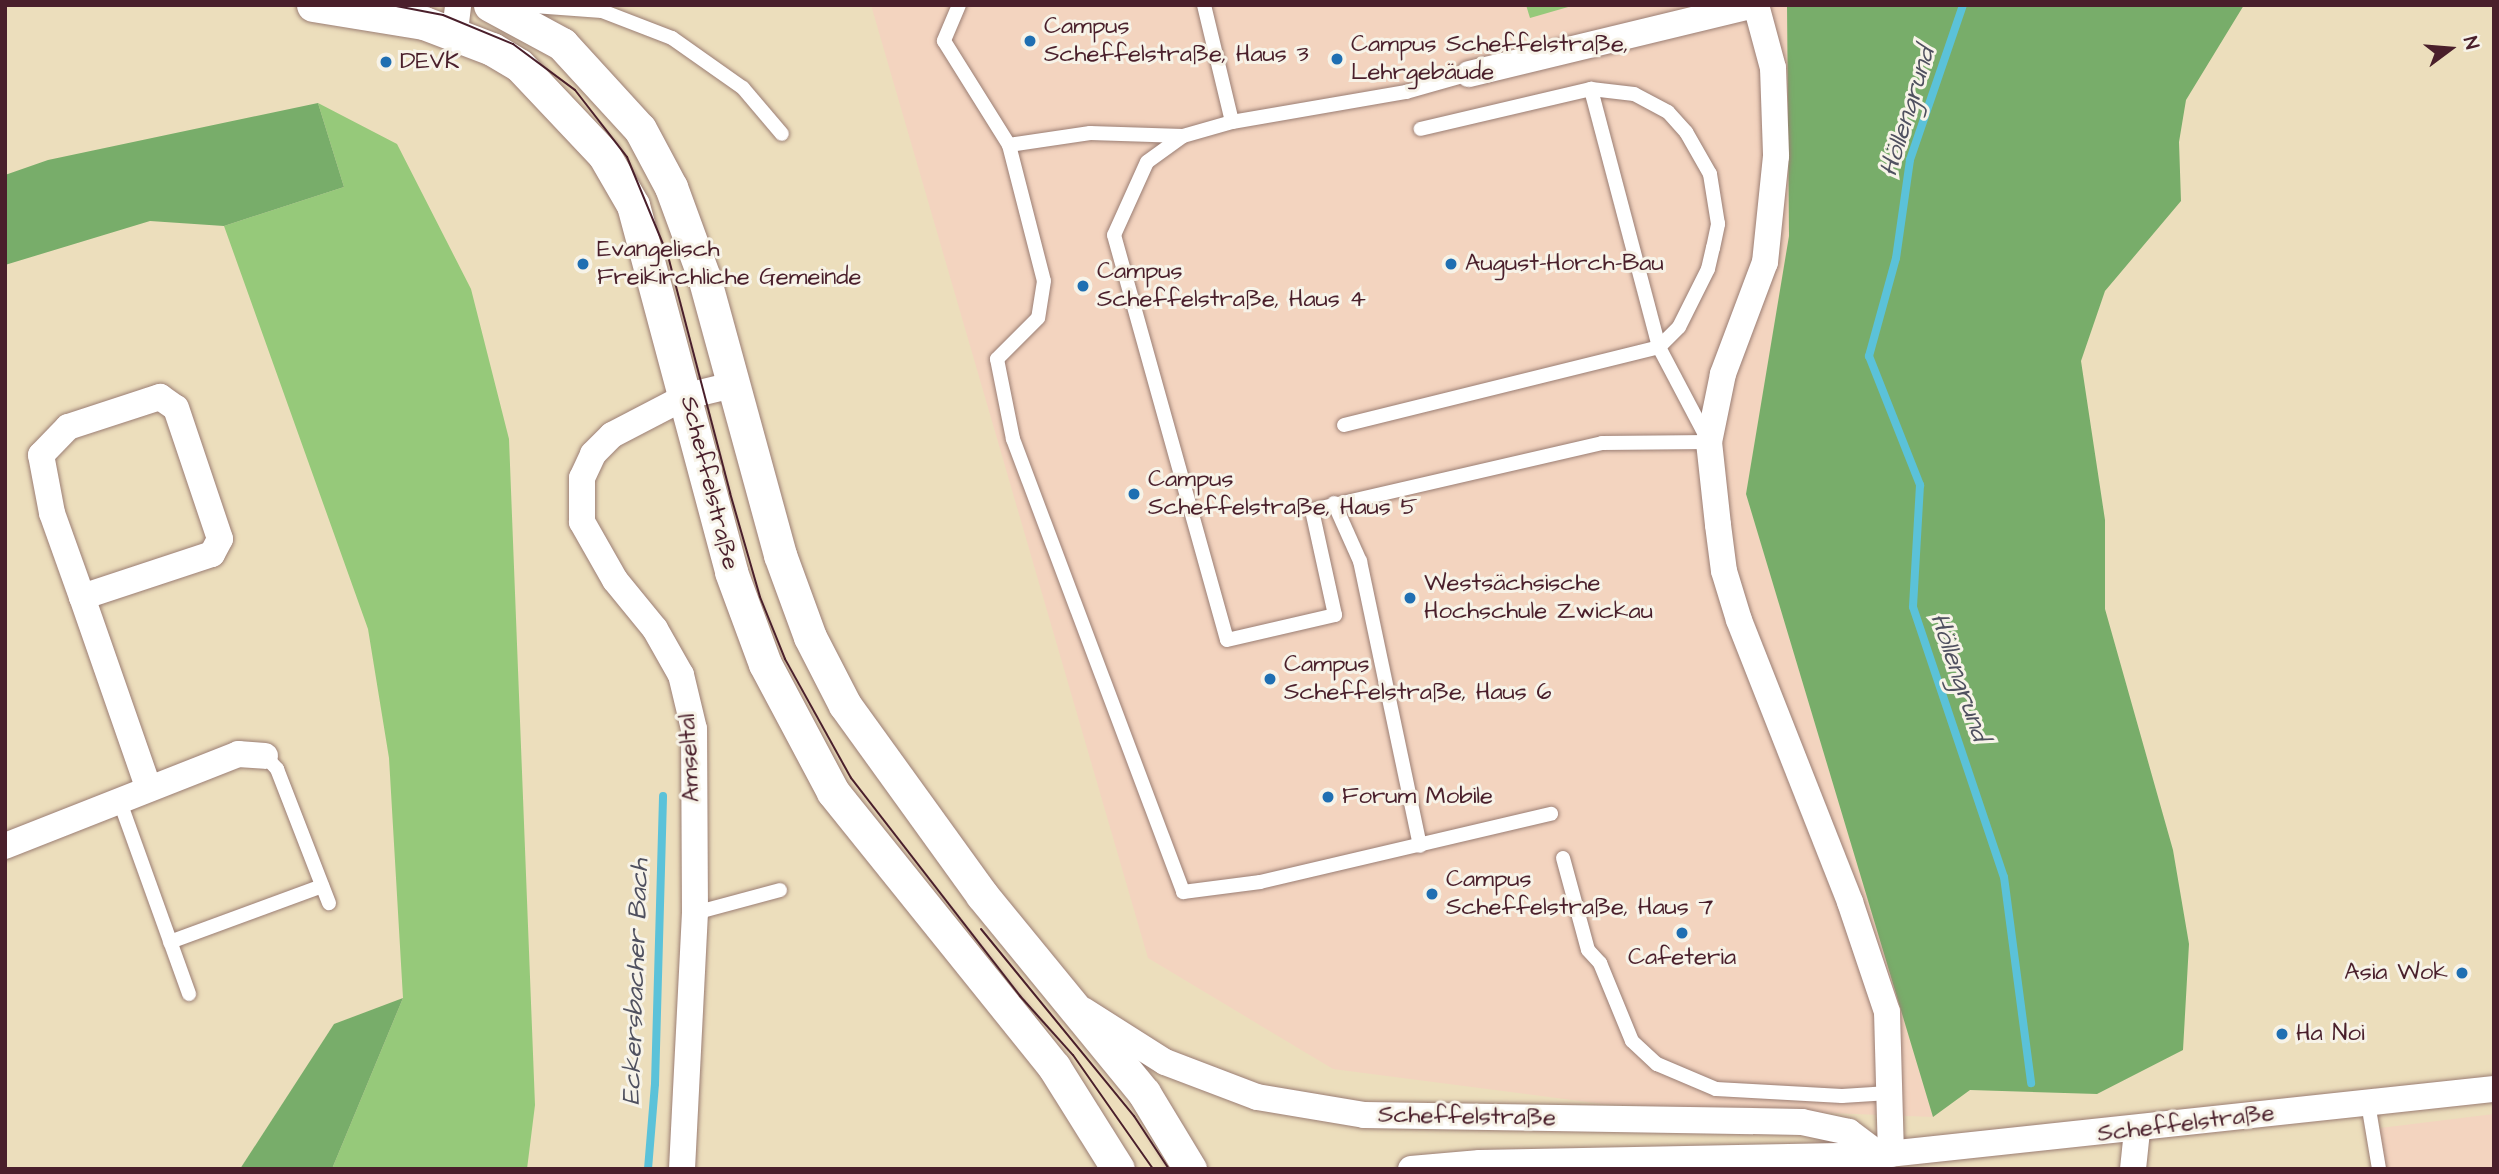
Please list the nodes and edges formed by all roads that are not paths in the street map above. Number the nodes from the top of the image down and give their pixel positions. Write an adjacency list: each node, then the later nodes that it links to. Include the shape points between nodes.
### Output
1 (313, 5): 6 (street, Scheffelstraße)
2 (490, 5): 7 (street, Scheffelstraße)
3 (959, 5): 14 (lane, via 944,41)
4 (1204, 5): 10 (lane)
5 (1755, 5): 8 (street); 19 (street, via 1773,68 1776,156 1765,262 1723,374)
6 (457, 18): 17 (street, Scheffelstraße, via 519,65 604,155 633,205)
7 (521, 19): 12 (lane, via 534,6 602,11 672,38 743,88); 16 (street, Scheffelstraße, via 562,44 639,129 671,187 704,277)
8 (1469, 74): 10 (lane, via 1406,92)
9 (1591, 89): 11 (lane); 15 (lane); 15 (lane, via 1634,94 1668,112 1686,132 1710,174 1718,224 1708,269 1679,327)
10 (1232, 122): 13 (lane)
11 (1421, 129)
12 (782, 134)
13 (1182, 136): 14 (lane, via 1090,133); 20 (lane, via 1147,162 1114,235 1227,640 1335,615 1312,510)
14 (1009, 145): 27 (lane, via 1044,281 1038,318 997,359 1013,439 1183,891 1260,882)
15 (1659, 347): 18 (lane); 19 (lane)
16 (732, 385): 17 (street, Amseltal); 35 (street, Scheffelstraße, via 780,555 810,637 845,705 982,895)
17 (687, 396): 32 (street, Amseltal, via 612,435 593,454 582,478 582,522 615,580 655,629 681,675 694,729); 44 (street, Scheffelstraße, via 731,572 765,664 833,792 1054,1068)
18 (1344, 425)
19 (1709, 442): 20 (lane, via 1602,443); 37 (street, via 1724,571 1739,620 1850,902 1888,1012)
20 (1334, 503): 27 (lane, via 1360,561)
21 (82, 597): 21 (street, via 212,554 220,539 176,408 160,397 68,427 41,455 52,513); 23 (street)
22 (265, 756): 23 (street, via 238,754); 29 (lane, via 277,769)
23 (148, 786): 24 (street)
24 (120, 802): 26 (street); 33 (lane)
25 (1551, 814): 27 (lane)
26 (5, 846)
27 (1420, 846)
28 (1563, 858): 37 (lane, via 1588,950 1600,963 1632,1041 1657,1063 1716,1089 1842,1096)
29 (322, 887): 31 (lane); 33 (lane)
30 (780, 890): 32 (lane)
31 (329, 903)
32 (695, 913): 43 (street, Amseltal)
33 (170, 942): 34 (lane)
34 (189, 994)
35 (1072, 1002): 40 (street, Scheffelstraße, via 1166,1062 1257,1097 1364,1115 1802,1122 1849,1132); 41 (street, Scheffelstraße, via 1143,1093)
36 (2494, 1089): 38 (street, Scheffelstraße)
37 (1889, 1093): 40 (street)
38 (2368, 1104): 39 (street, Scheffelstraße); 47 (lane)
39 (2137, 1130): 40 (street, Scheffelstraße); 46 (street)
40 (1885, 1155): 42 (street, Scheffelstraße)
41 (1188, 1164)
42 (1475, 1166): 45 (street, Scheffelstraße)
43 (682, 1169)
44 (1118, 1169)
45 (1411, 1169)
46 (2133, 1169)
47 (2379, 1169)

